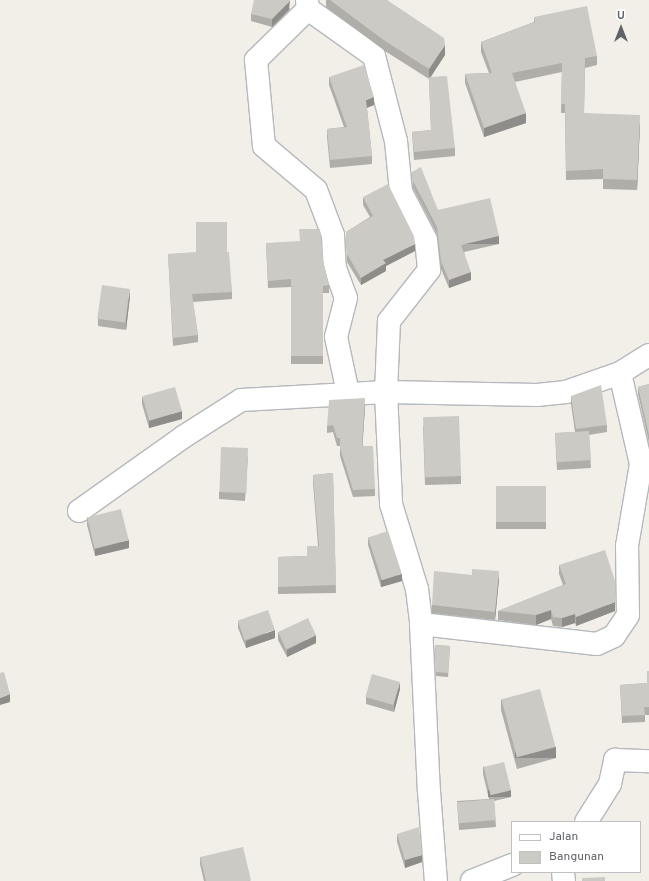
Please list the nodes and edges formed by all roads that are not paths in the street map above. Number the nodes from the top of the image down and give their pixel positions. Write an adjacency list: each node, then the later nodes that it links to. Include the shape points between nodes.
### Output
1 (307, 4): 4 (street, via 374,56 396,141 401,192 426,240 429,270 389,321); 5 (street, via 256,60 264,146 316,190 333,235 335,268 346,298 336,337)
2 (649, 355): 3 (street)
3 (620, 373): 4 (street, via 566,392 537,395); 7 (street, via 641,464 627,546 628,615 614,636 597,644)
4 (386, 392): 5 (street); 7 (street, via 391,504 416,589)
5 (348, 394): 6 (street, via 241,400 183,436)
6 (79, 511)
7 (421, 624): 11 (street)
8 (649, 760): 9 (street, via 615,760 610,784)
9 (587, 821)
10 (511, 865): 12 (street)
11 (436, 881)
12 (472, 881)

